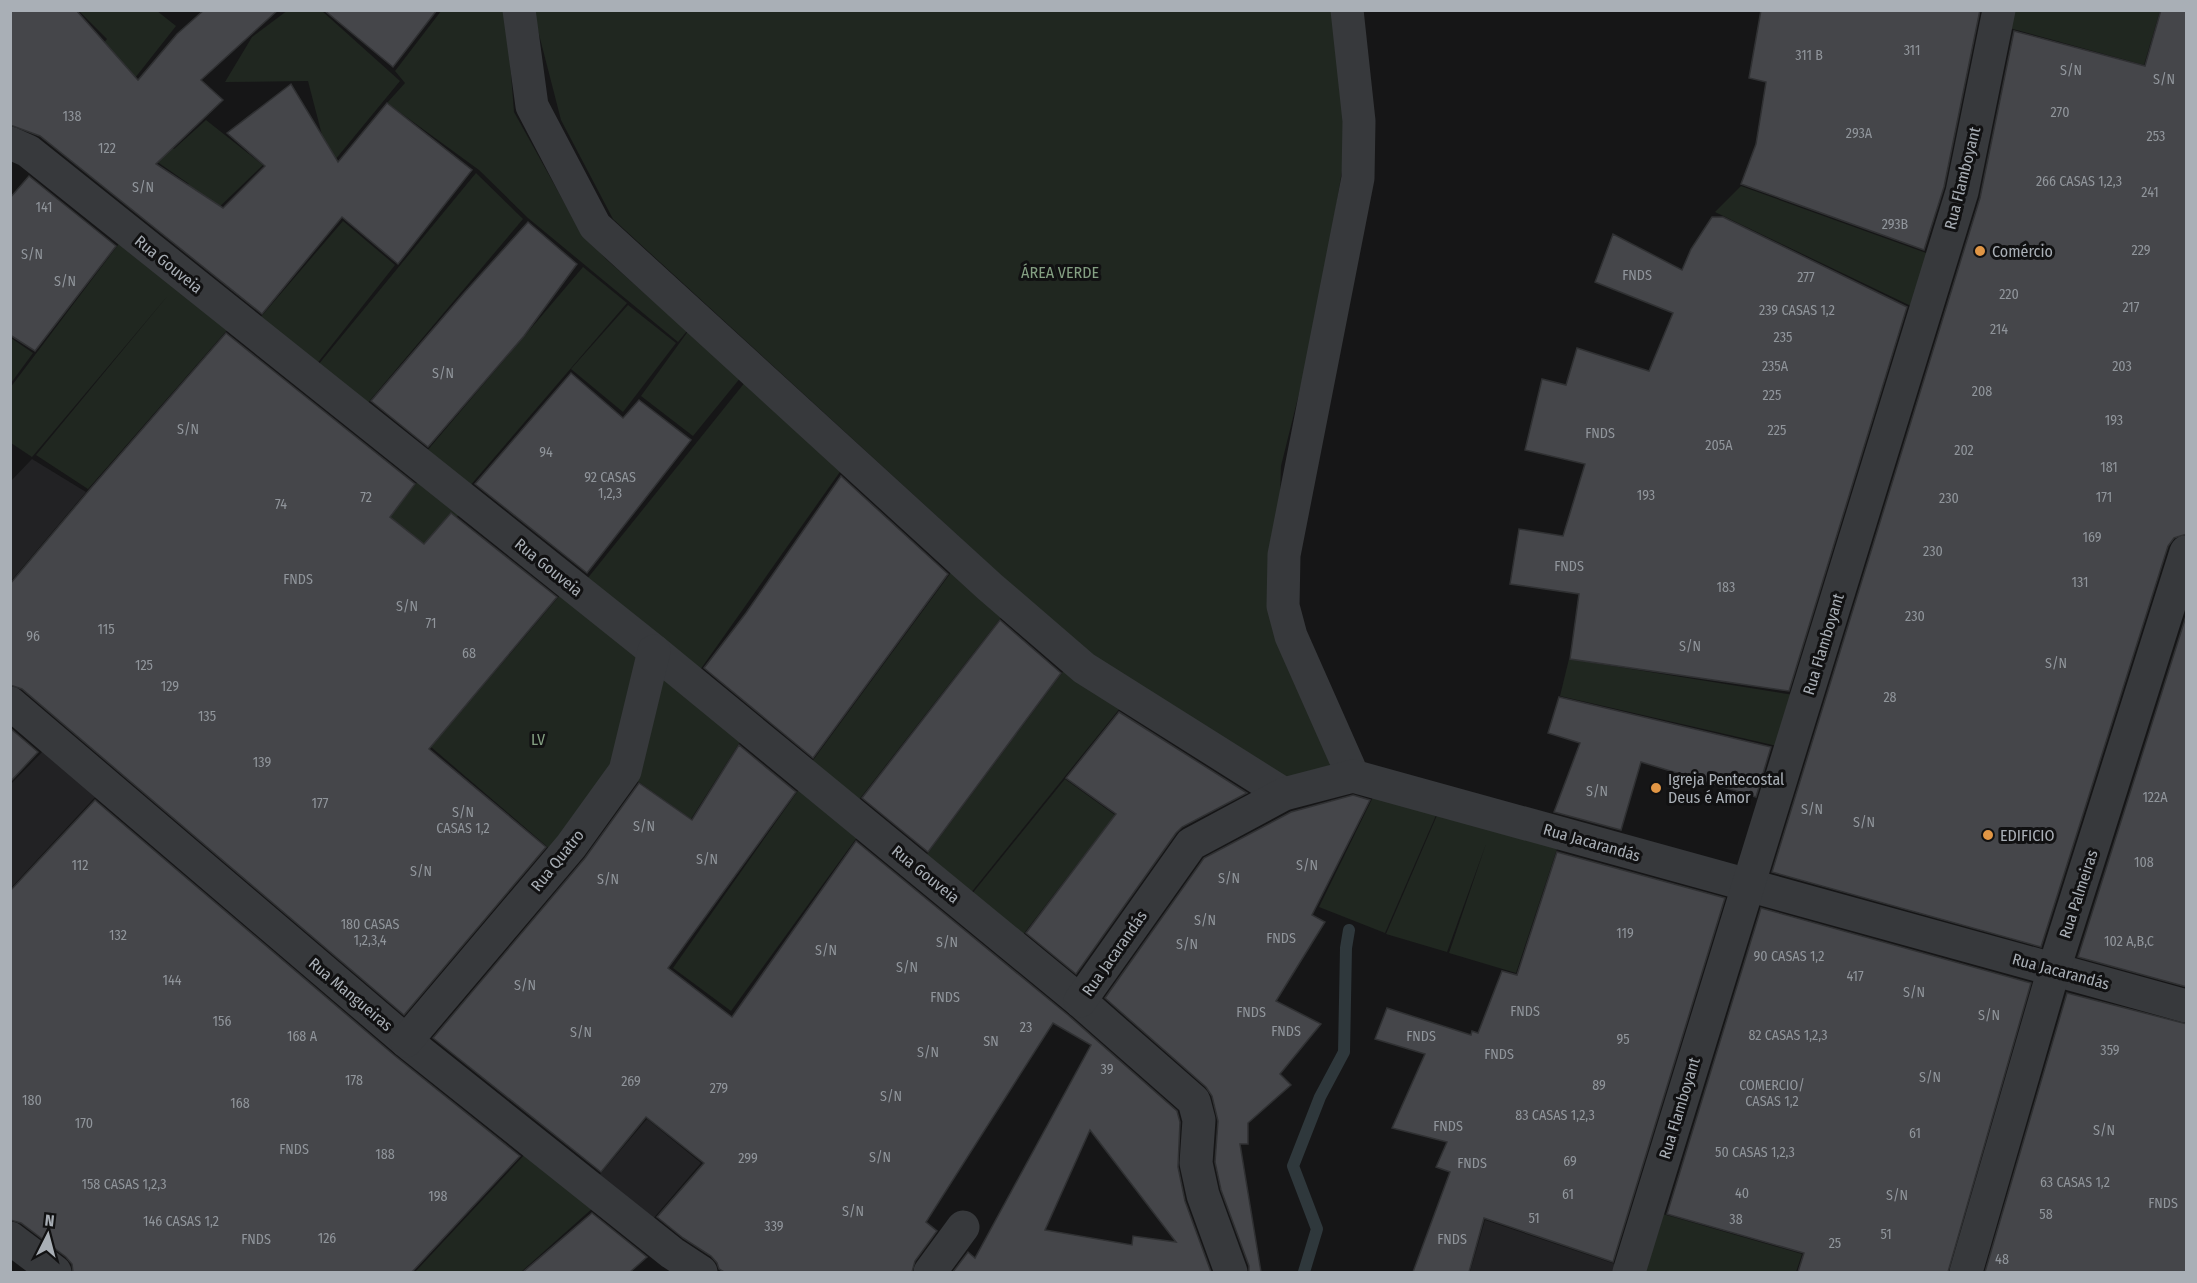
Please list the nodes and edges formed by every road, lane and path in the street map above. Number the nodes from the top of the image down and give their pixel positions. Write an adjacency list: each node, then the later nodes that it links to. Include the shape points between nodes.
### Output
1 (519, 10): 9 (street, via 532,106 595,226 1084,668)
2 (1347, 10): 8 (street, via 1359,121 1358,178 1284,555 1283,606 1291,636)
3 (1999, 10): 10 (street, Rua Flamboyant, via 1962,192)
4 (10, 143): 6 (street, Rua Gouveia, via 28,151)
5 (2187, 552): 11 (street, Rua Palmeiras)
6 (654, 651): 12 (street, Rua Gouveia); 14 (street, Rua Quatro, via 625,771 571,846)
7 (10, 703): 14 (street, Rua Mangueiras)
8 (1353, 776): 9 (street, Rua Jacarandás); 10 (street, Rua Jacarandás)
9 (1284, 794): 12 (street, Rua Jacarandás, via 1191,844)
10 (1748, 885): 11 (street, Rua Jacarandás); 22 (street, Rua Flamboyant)
11 (2054, 969): 13 (street, Rua Jacarandás); 23 (street, Rua Palmeiras)
12 (1080, 1001): 21 (street, Rua Gouveia, via 1194,1101 1199,1120 1196,1163 1203,1195)
13 (2187, 1006)
14 (406, 1041): 17 (street, Rua Mangueiras)
15 (963, 1227): 20 (street)
16 (10, 1238): 18 (street)
17 (662, 1263): 19 (street, Rua Mangueiras)
18 (55, 1272)
19 (701, 1272)
20 (930, 1272)
21 (1231, 1272)
22 (1629, 1272)
23 (1965, 1272)

